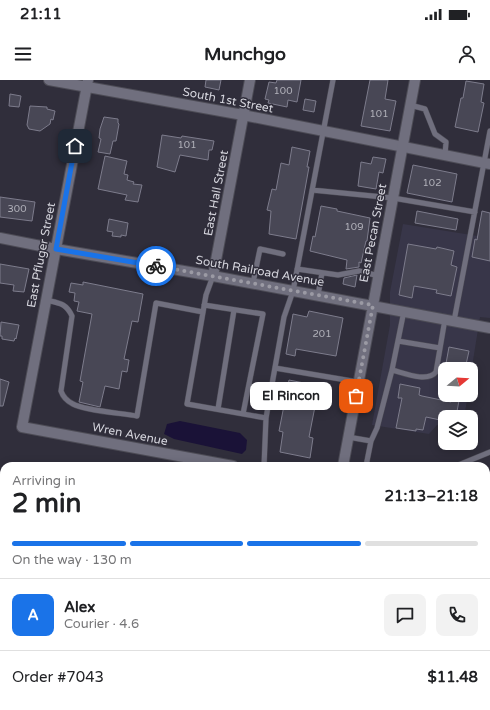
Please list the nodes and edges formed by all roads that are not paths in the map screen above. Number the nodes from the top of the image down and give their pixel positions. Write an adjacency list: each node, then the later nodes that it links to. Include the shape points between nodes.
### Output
1 (49, 80): 5 (street, South 1st Street)
2 (250, 80): 7 (street, East Hall Street)
3 (333, 80): 9 (lane)
4 (415, 80): 6 (street, East Pecan Street)
5 (87, 84): 7 (street, South 1st Street); 17 (street, East Pfluger Street)
6 (410, 105): 10 (street, East Pecan Street); 11 (lane, via 425,109 436,134 446,142)
7 (243, 116): 9 (street, South 1st Street); 21 (street, East Hall Street)
8 (490, 131): 12 (lane)
9 (323, 132): 10 (street, South 1st Street); 13 (lane)
10 (403, 147): 11 (street, South 1st Street); 14 (street, East Pecan Street)
11 (445, 155): 12 (street, South 1st Street)
12 (487, 163): 15 (lane)
13 (312, 190): 14 (lane); 19 (lane)
14 (393, 198): 15 (lane); 22 (street, East Pecan Street)
15 (475, 212): 32 (lane)
16 (0, 238): 17 (street, South Railroad Avenue)
17 (56, 249): 21 (street, South Railroad Avenue); 26 (street, East Pfluger Street)
18 (283, 254): 23 (lane, via 260,249)
19 (297, 269): 20 (lane); 24 (lane)
20 (322, 273): 22 (lane, via 338,275 359,271); 25 (lane)
21 (213, 276): 23 (street, South Railroad Avenue); 27 (lane)
22 (378, 276): 28 (street, East Pecan Street)
23 (253, 283): 24 (street, South Railroad Avenue)
24 (293, 290): 25 (street, South Railroad Avenue); 36 (lane, via 284,317)
25 (318, 295): 28 (street, South Railroad Avenue)
26 (46, 300): 31 (lane, via 64,305 72,316 60,391 64,397 74,405 89,409 137,416 156,303); 42 (street, East Pfluger Street)
27 (204, 305): 29 (lane); 31 (lane)
28 (373, 305): 30 (street, South Railroad Avenue); 38 (street, East Pecan Street)
29 (234, 310): 39 (lane); 40 (lane, via 263,314)
30 (404, 311): 32 (street, South Railroad Avenue); 34 (lane)
31 (203, 312): 39 (lane, via 187,404)
32 (450, 320): 33 (street, South Railroad Avenue); 35 (lane)
33 (490, 328)
34 (398, 340): 35 (lane); 37 (lane)
35 (440, 348): 37 (lane, via 436,372 432,376 426,378)
36 (275, 368): 38 (lane); 41 (lane)
37 (392, 370): 44 (lane, via 377,428)
38 (358, 382): 43 (street, East Pecan Street)
39 (218, 409): 40 (lane)
40 (243, 414): 41 (lane)
41 (266, 418): 48 (lane)
42 (22, 427): 46 (street, Wren Avenue)
43 (348, 437): 44 (lane); 49 (street, East Pecan Street)
44 (371, 441): 50 (lane)
45 (490, 452): 51 (lane)
46 (174, 461): 47 (street, Wren Avenue)
47 (186, 462)
48 (264, 462)
49 (344, 462)
50 (367, 462)
51 (466, 462)

